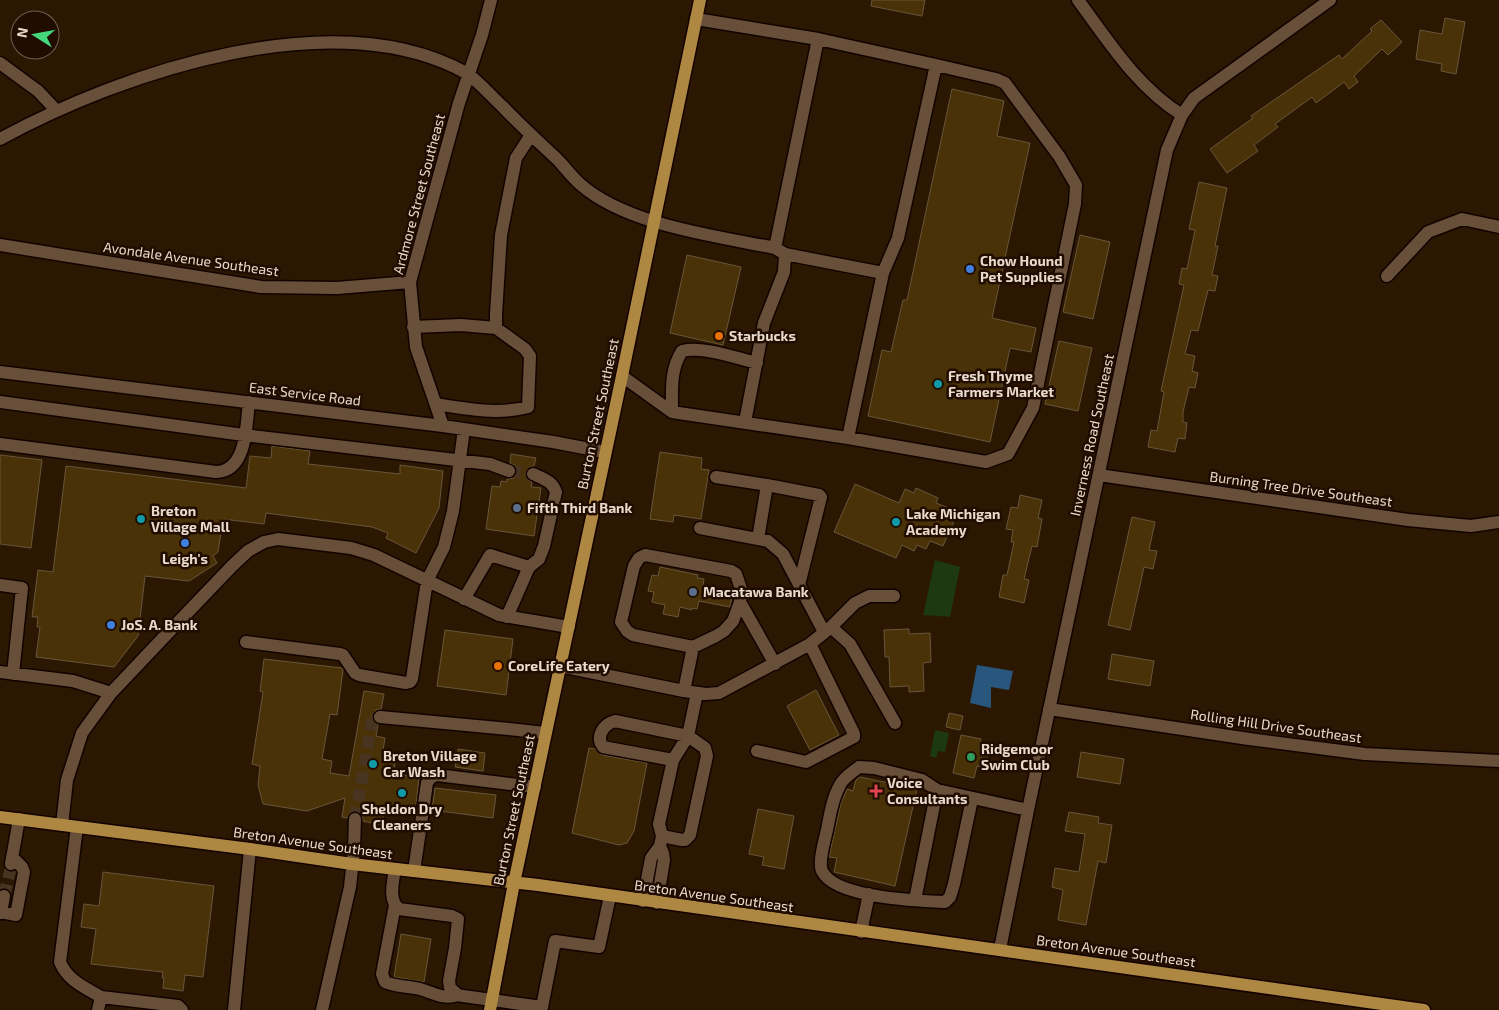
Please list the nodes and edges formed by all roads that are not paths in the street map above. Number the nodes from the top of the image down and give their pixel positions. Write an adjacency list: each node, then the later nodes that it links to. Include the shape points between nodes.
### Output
1 (491, 0): 11 (street, Ardmore Street Southeast)
2 (700, 0): 5 (main road, Burton Street Southeast)
3 (1078, 0): 13 (street, via 1130,70 1164,104)
4 (1330, 0): 13 (street, Inverness Road Southeast, via 1194,98)
5 (696, 19): 8 (street); 16 (main road, Burton Street Southeast)
6 (281, 34): 12 (street, via 213,48 137,72)
7 (377, 34): 11 (street, via 422,47)
8 (818, 39): 10 (street); 19 (street)
9 (0, 63): 12 (street, via 38,91)
10 (936, 65): 20 (street, via 898,238); 36 (street, via 1005,83 1059,156 1076,185 1076,204 1033,408 1008,454 986,462)
11 (468, 74): 14 (street); 22 (street, Ardmore Street Southeast)
12 (55, 109): 15 (street)
13 (1182, 115): 42 (street, Inverness Road Southeast, via 1167,150)
14 (531, 135): 16 (street, via 580,184 602,200 628,214); 24 (street, via 516,158 501,235)
15 (0, 139)
16 (654, 222): 19 (street); 27 (main road, Burton Street Southeast)
17 (1499, 227): 21 (street, via 1462,219 1428,232)
18 (0, 245): 22 (street, Avondale Avenue Southeast, via 261,287 337,288)
19 (780, 251): 20 (street); 25 (street, via 784,272 764,324)
20 (883, 273): 36 (street)
21 (1387, 276)
22 (410, 282): 23 (street, Ardmore Street Southeast)
23 (413, 327): 24 (street, via 461,325); 30 (street, Ardmore Street Southeast, via 416,347)
24 (496, 328): 30 (street, via 530,356 528,407 494,411)
25 (757, 363): 31 (street, via 700,349 682,350 673,372); 32 (street)
26 (0, 372): 29 (street, East Service Road)
27 (622, 376): 31 (street); 38 (main road, Burton Street Southeast)
28 (0, 402): 35 (street)
29 (249, 402): 33 (street, East Service Road); 35 (street)
30 (436, 404): 33 (street, Ardmore Street Southeast)
31 (672, 412): 32 (street)
32 (745, 422): 36 (street)
33 (443, 426): 34 (street, East Service Road)
34 (464, 429): 38 (street, East Service Road); 39 (street)
35 (244, 434): 37 (street, via 237,460 224,472); 39 (street)
36 (848, 438)
37 (0, 444)
38 (605, 452): 56 (main road, Burton Street Southeast)
39 (460, 461): 40 (street, via 490,464); 49 (street, via 444,547)
40 (509, 471)
41 (533, 474): 48 (street, via 554,485 556,492 544,546 538,559)
42 (1099, 475): 45 (street, Burning Tree Drive Southeast, via 1408,520 1471,526); 67 (street, Inverness Road Southeast)
43 (716, 477): 44 (street)
44 (767, 485): 47 (street); 51 (street, via 821,497)
45 (1499, 522)
46 (700, 528): 47 (street)
47 (758, 539): 51 (street, via 768,541 783,554)
48 (529, 567): 53 (street, via 490,555); 55 (street)
49 (427, 581): 53 (street); 58 (street, via 410,682 359,675 340,654); 65 (street, via 374,555 350,548 278,539 264,542 232,566)
50 (0, 585): 63 (street, via 22,588)
51 (799, 585): 57 (street)
52 (894, 596): 57 (street, via 870,596 855,603)
53 (464, 599): 55 (street)
54 (740, 602): 60 (street, via 733,621 724,631); 60 (street, via 738,577 732,571 645,555 639,558 634,566 621,622 633,635); 61 (street)
55 (507, 617): 56 (street)
56 (569, 627): 62 (main road, Burton Street Southeast)
57 (828, 629): 59 (street); 69 (street, via 850,644)
58 (246, 642)
59 (810, 644): 61 (street); 72 (street, via 854,737 806,762)
60 (693, 647): 64 (street)
61 (775, 664): 66 (street, via 726,690 712,694)
62 (560, 666): 64 (street); 70 (main road, Burton Street Southeast)
63 (6, 673): 65 (street, via 73,681)
64 (684, 691): 66 (street)
65 (111, 693): 82 (street, via 82,733 66,780)
66 (697, 693): 71 (street)
67 (1049, 709): 74 (street, Rolling Hill Drive Southeast, via 1365,754); 78 (street, Inverness Road Southeast)
68 (380, 717): 70 (street)
69 (895, 723)
70 (545, 734): 75 (main road, Burton Street Southeast)
71 (688, 736): 73 (street); 73 (street, via 615,721 601,732 603,746); 84 (street, via 705,748 707,756 690,835 685,840)
72 (757, 751)
73 (672, 760): 84 (street, via 660,824)
74 (1499, 761)
75 (535, 787): 88 (street, via 437,775 431,777 427,783); 89 (main road, Burton Street Southeast)
76 (936, 790): 77 (street); 90 (street, via 922,780 866,767 859,767 840,784 821,858 822,870 841,886); 93 (street)
77 (972, 799): 78 (street); 93 (street, via 950,897 945,902)
78 (1028, 810): 99 (street, Inverness Road Southeast)
79 (0, 817): 81 (main road, Breton Avenue Southeast)
80 (355, 819): 86 (street)
81 (18, 820): 82 (main road, Breton Avenue Southeast); 97 (street, via 12,862 22,867 24,872 16,915)
82 (62, 825): 83 (main road, Breton Avenue Southeast)
83 (77, 827): 85 (main road, Breton Avenue Southeast); 101 (street, via 60,962 74,982)
84 (661, 841): 94 (street, via 651,858); 95 (street, via 664,860)
85 (250, 849): 86 (main road, Breton Avenue Southeast); 105 (street)
86 (352, 864): 87 (main road, Breton Avenue Southeast); 106 (street, via 350,887)
87 (395, 869): 88 (main road, Breton Avenue Southeast); 96 (street, via 392,892)
88 (414, 871): 89 (main road, Breton Avenue Southeast)
89 (514, 883): 92 (main road, Breton Avenue Southeast); 102 (main road, Burton Street Southeast)
90 (869, 894): 93 (street); 98 (street)
91 (4, 896): 97 (street)
92 (610, 896): 94 (main road, Breton Avenue Southeast); 102 (street, via 599,947 554,941 542,1007)
93 (915, 900)
94 (643, 901): 95 (main road, Breton Avenue Southeast)
95 (657, 903): 98 (main road, Breton Avenue Southeast)
96 (395, 905): 100 (street, via 400,909 458,919 448,981); 100 (street, via 382,974 384,982 443,997)
97 (1, 912)
98 (861, 932): 99 (main road, Breton Avenue Southeast)
99 (1000, 949): 107 (main road, Breton Avenue Southeast)
100 (458, 995): 102 (street)
101 (101, 996): 103 (street); 104 (street, via 178,1006)
102 (491, 1005)
103 (98, 1010)
104 (182, 1010)
105 (234, 1010)
106 (322, 1010)
107 (1424, 1010)

